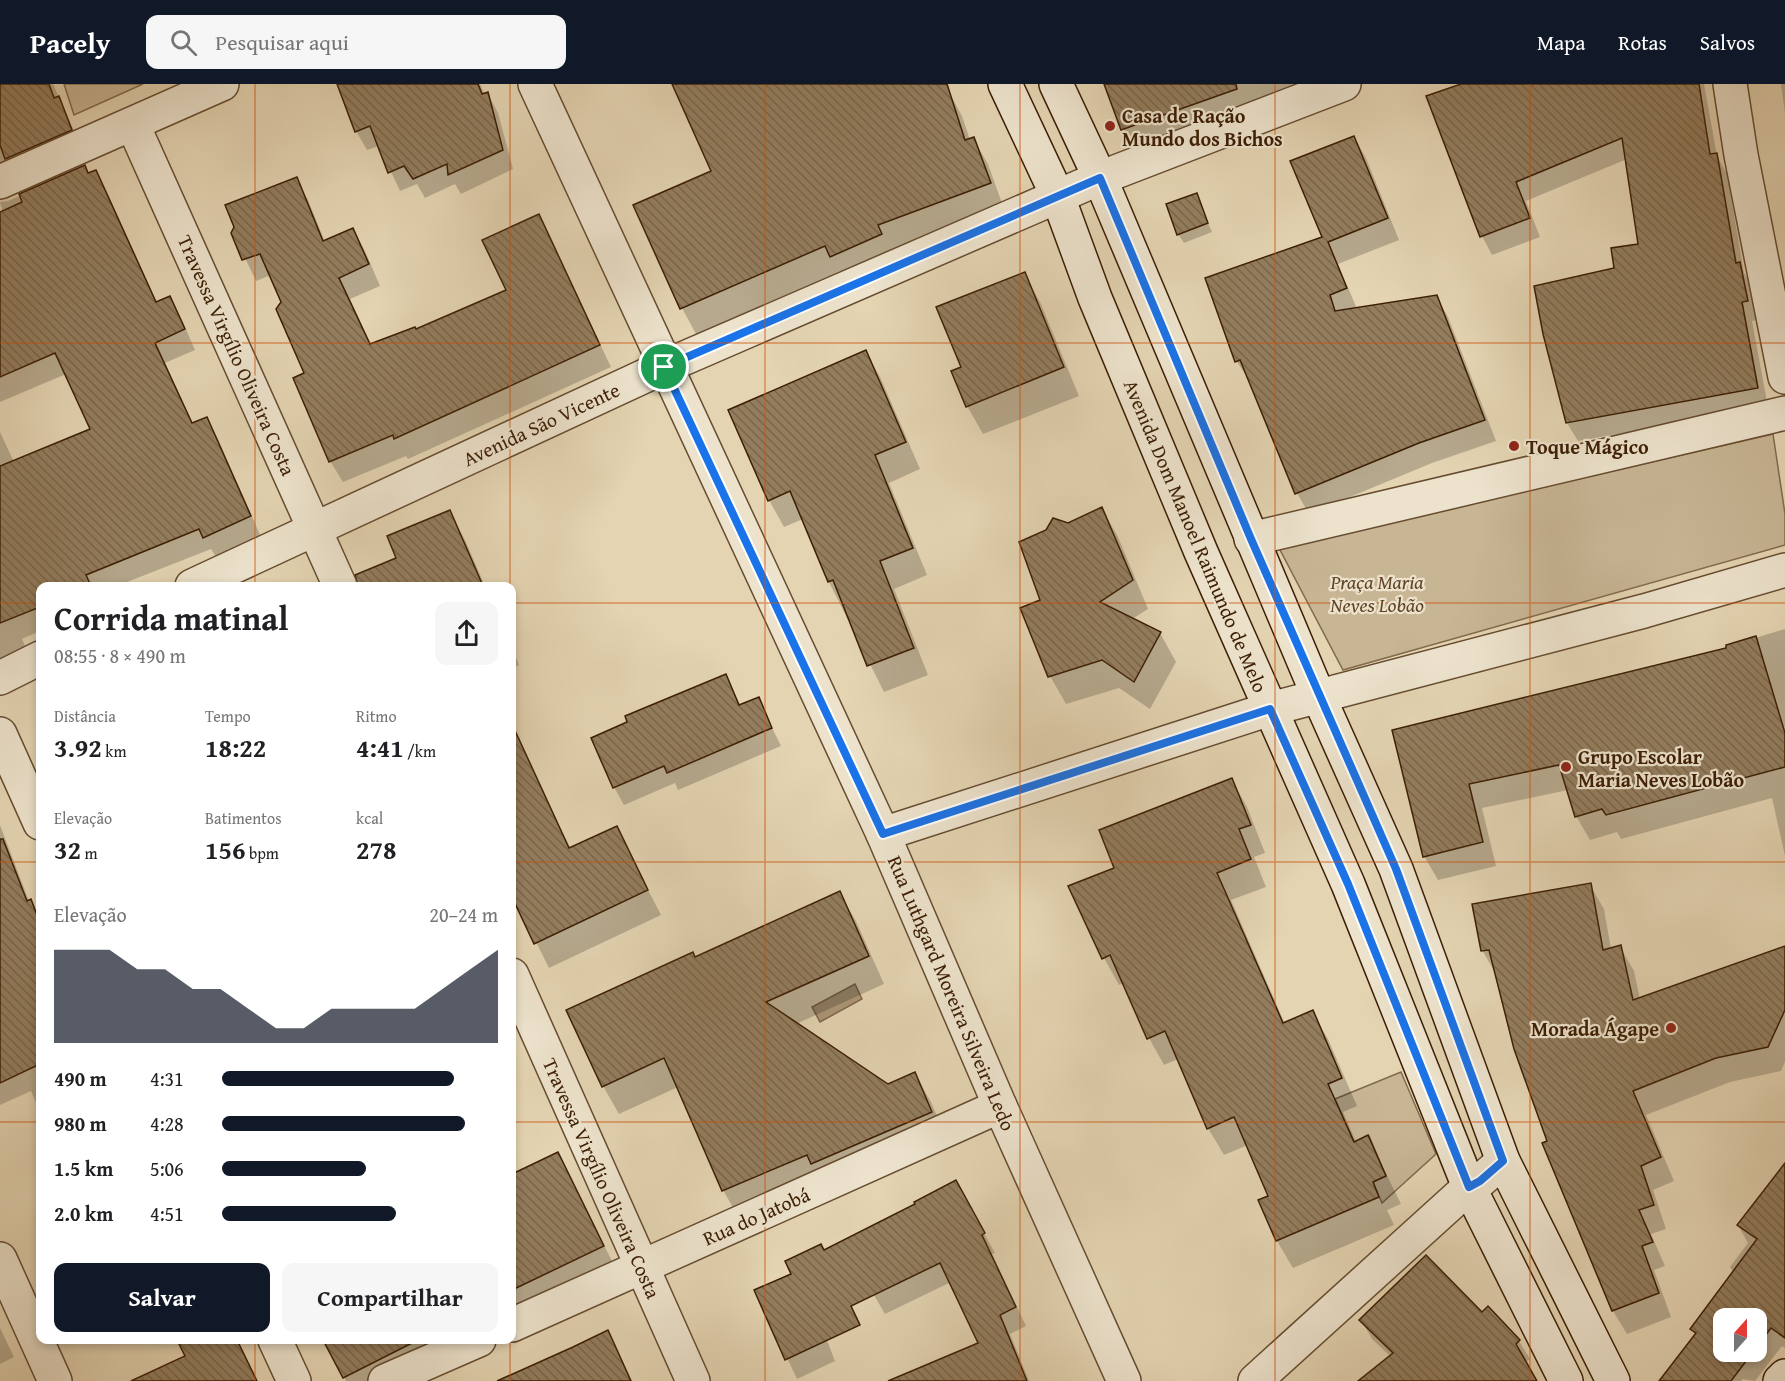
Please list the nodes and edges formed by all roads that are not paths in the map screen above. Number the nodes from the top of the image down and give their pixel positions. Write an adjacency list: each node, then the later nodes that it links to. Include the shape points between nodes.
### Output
1 (222, 84): 7 (street)
2 (535, 84): 11 (street, Rua Luthgard Moreira Silveira Ledo)
3 (1005, 84): 10 (street, Avenida Dom Manoel Raimundo de Melo)
4 (1056, 84): 8 (street, Avenida Dom Manoel Raimundo de Melo)
5 (1344, 84): 8 (street, Avenida São Vicente)
6 (1730, 84): 12 (street)
7 (132, 125): 9 (street); 14 (street, Travessa Virgílio Oliveira Costa)
8 (1100, 178): 10 (street, Avenida São Vicente); 15 (street, Avenida Dom Manoel Raimundo de Melo)
9 (0, 182)
10 (1058, 197): 11 (street, Avenida São Vicente); 22 (street, Avenida Dom Manoel Raimundo de Melo, via 1095,298)
11 (664, 367): 14 (street, Avenida São Vicente); 25 (street, Rua Luthgard Moreira Silveira Ledo)
12 (1785, 377)
13 (1785, 412): 15 (street)
14 (315, 528): 17 (street, Avenida São Vicente); 18 (street, Travessa Virgílio Oliveira Costa)
15 (1251, 539): 21 (street, Avenida Dom Manoel Raimundo de Melo)
16 (1785, 570): 21 (street, via 1644,611)
17 (200, 582)
18 (338, 582)
19 (36, 660): 20 (street)
20 (0, 678)
21 (1318, 695): 22 (street); 28 (street, Avenida Dom Manoel Raimundo de Melo, via 1396,869)
22 (1270, 709): 25 (street); 28 (street, Avenida Dom Manoel Raimundo de Melo)
23 (0, 734): 24 (street)
24 (36, 814)
25 (883, 834): 27 (street, Rua Luthgard Moreira Silveira Ledo)
26 (516, 984): 30 (street, Travessa Virgílio Oliveira Costa)
27 (1000, 1106): 30 (street, Rua do Jatobá); 41 (street, Rua Luthgard Moreira Silveira Ledo)
28 (1484, 1176): 42 (street); 43 (street, Avenida Dom Manoel Raimundo de Melo); 44 (street, Avenida Dom Manoel Raimundo de Melo)
29 (0, 1259): 32 (street)
30 (641, 1268): 31 (street, Rua do Jatobá); 40 (street, Travessa Virgílio Oliveira Costa)
31 (516, 1323)
32 (36, 1339)
33 (38, 1344): 37 (street)
34 (277, 1344): 38 (street)
35 (470, 1344): 39 (street)
36 (1785, 1376): 45 (street)
37 (55, 1381)
38 (294, 1381)
39 (385, 1381)
40 (693, 1381)
41 (1124, 1381)
42 (1255, 1381)
43 (1566, 1381)
44 (1613, 1381)
45 (1780, 1381)

